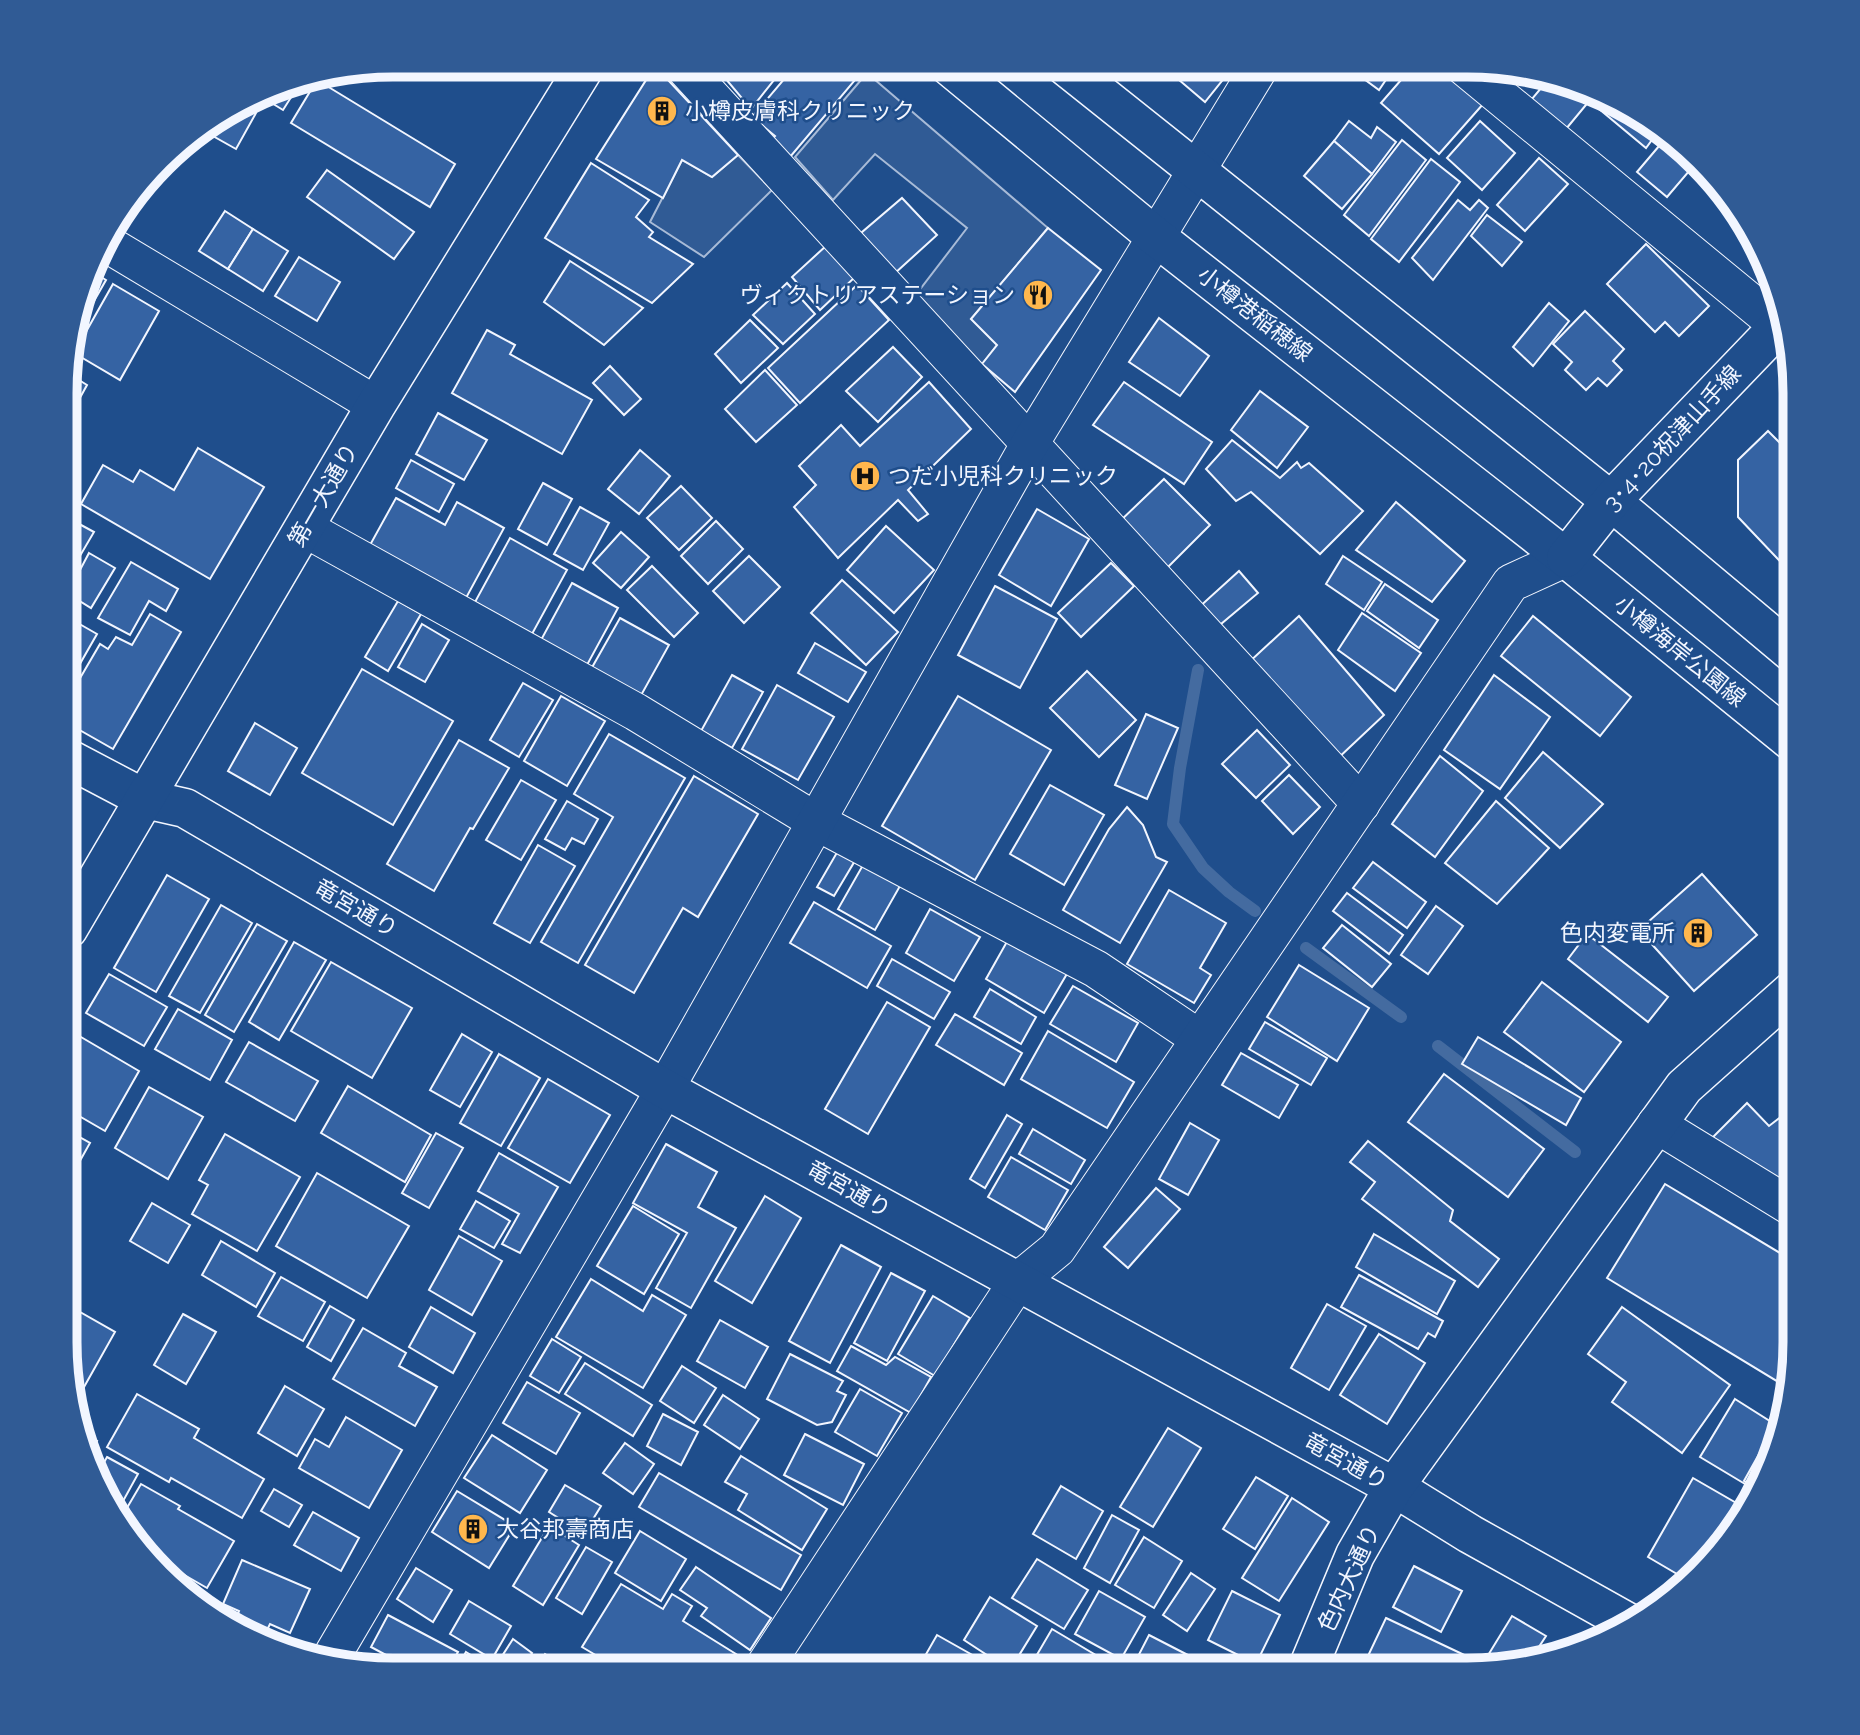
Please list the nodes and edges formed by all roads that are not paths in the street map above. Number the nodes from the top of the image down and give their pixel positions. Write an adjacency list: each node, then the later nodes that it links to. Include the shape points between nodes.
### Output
1 (579, 77): 12 (street, 第一大通り)
2 (693, 77): 13 (street)
3 (963, 77): 8 (street, 小樽港稲穂線)
4 (1079, 77): 7 (street)
5 (1254, 77): 7 (street)
6 (1477, 78): 10 (street)
7 (1196, 171): 8 (street); 14 (street)
8 (1156, 237): 13 (street); 16 (street, 小樽港稲穂線)
9 (113, 247): 12 (street)
10 (1774, 318)
11 (1776, 329): 14 (street, 3･4･20祝津山手線)
12 (376, 405): 15 (street, 第一大通り)
13 (1029, 445): 21 (street); 22 (street)
14 (1611, 501): 16 (street, 3･4･20祝津山手線); 17 (street)
15 (304, 528): 20 (street, 第一大通り); 22 (street, via 636,712)
16 (1566, 558): 18 (street, 小樽海岸公園線); 21 (street, via 1511,583)
17 (1783, 645)
18 (1783, 734)
19 (77, 763): 20 (street, 竜宮通り)
20 (145, 799): 23 (street, 第一大通り); 26 (street, 竜宮通り, via 185,808)
21 (1361, 804): 25 (street)
22 (817, 822): 25 (street, via 1096,969); 26 (street)
23 (77, 914)
24 (1783, 999): 27 (street, 色内大通り, via 1684,1087)
25 (1200, 1039): 29 (street, via 1057,1249)
26 (665, 1088): 29 (street, 竜宮通り); 32 (street)
27 (1656, 1124): 28 (street); 30 (street, 色内大通り)
28 (1783, 1202)
29 (1018, 1281): 30 (street, 竜宮通り); 33 (street)
30 (1394, 1487): 31 (street, 竜宮通り); 34 (street, 色内大通り, via 1355,1555)
31 (1621, 1618)
32 (334, 1652)
33 (770, 1658)
34 (1312, 1658)

